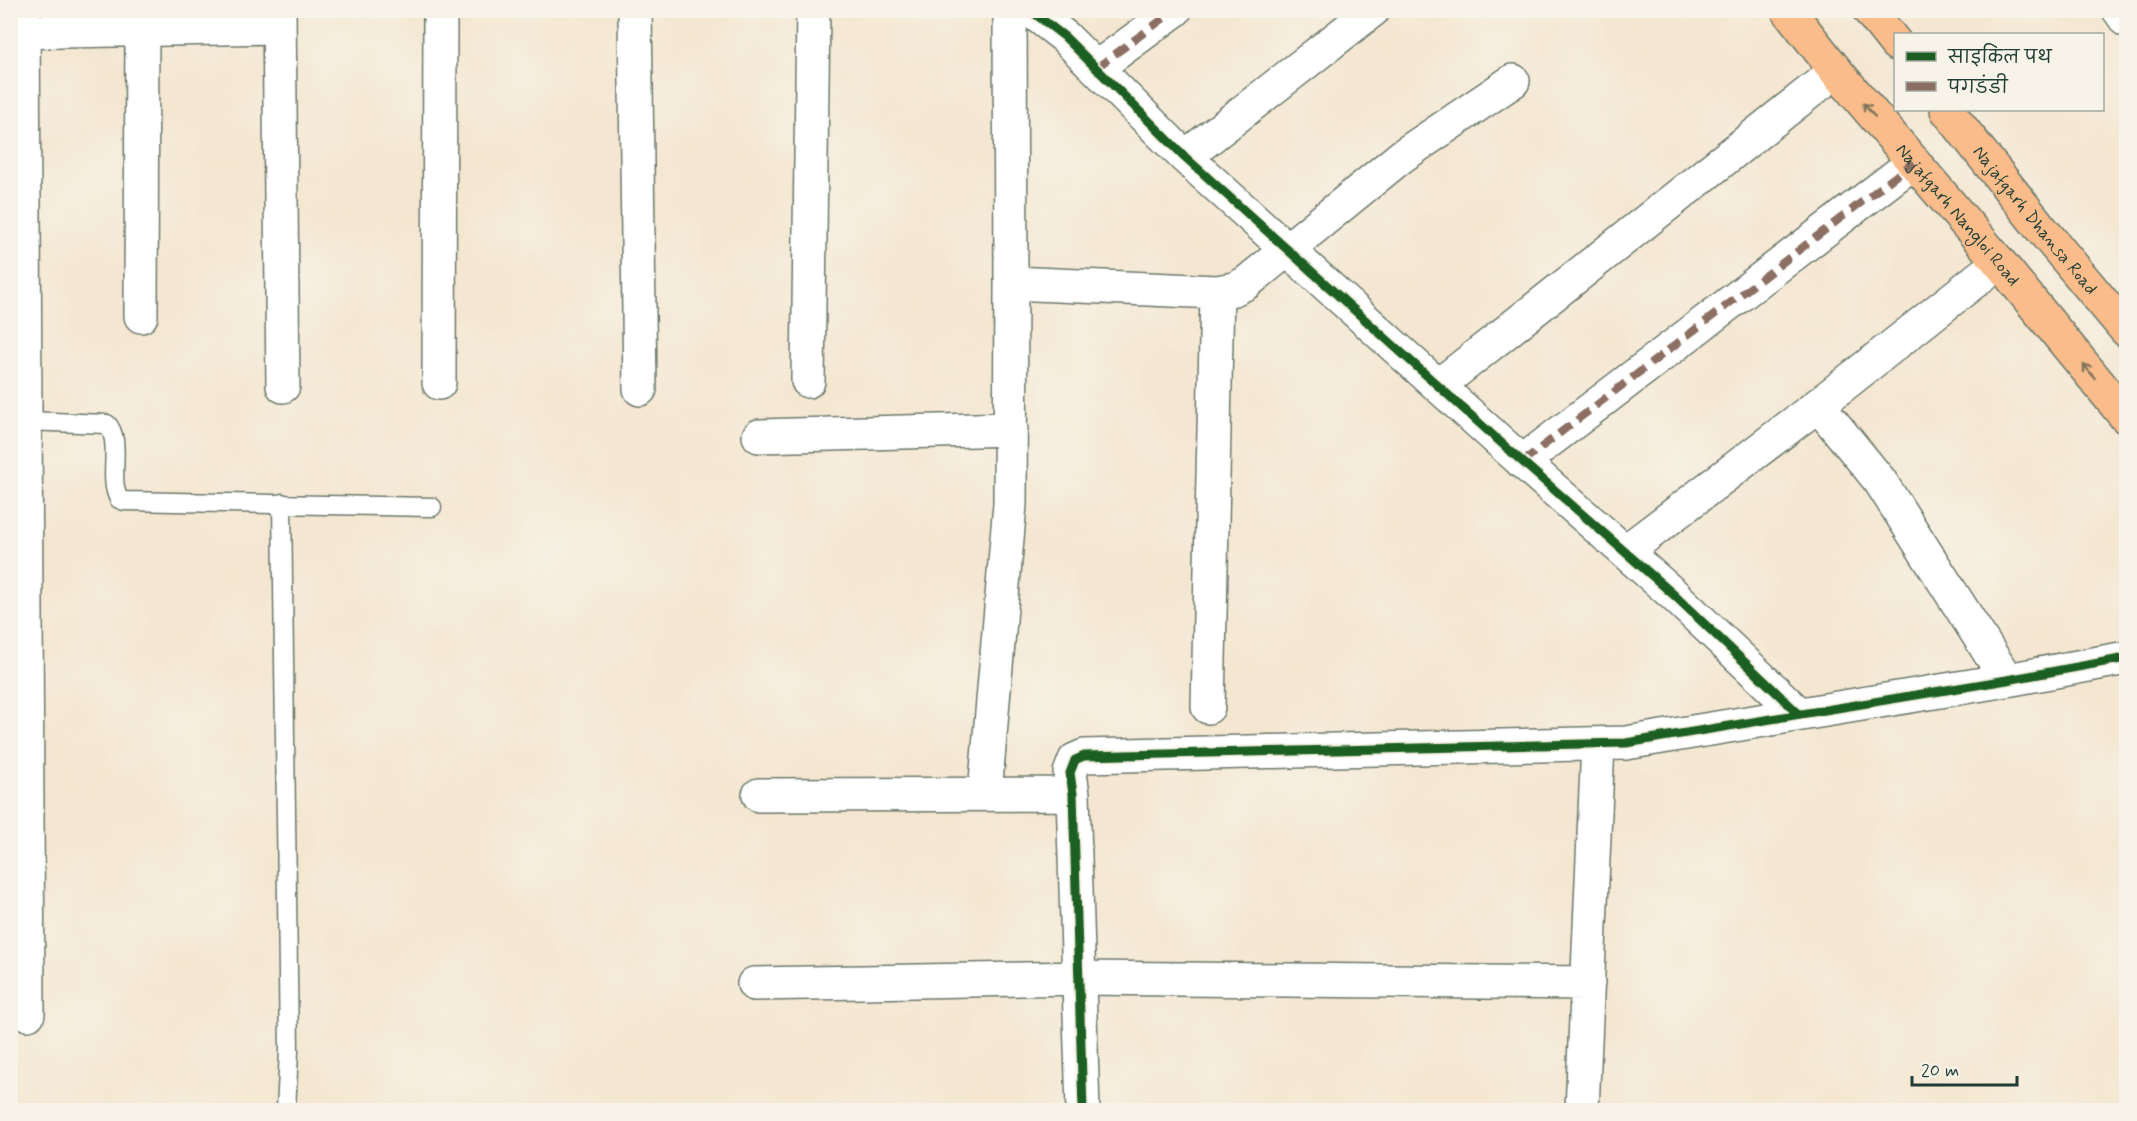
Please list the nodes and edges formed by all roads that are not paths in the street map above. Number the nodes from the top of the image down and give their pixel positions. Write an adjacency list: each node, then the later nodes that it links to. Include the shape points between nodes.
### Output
1 (440, 10): 29 (street)
2 (635, 10): 32 (street)
3 (813, 10): 28 (street)
4 (1010, 10): 24 (street)
5 (1030, 10): 16 (street)
6 (1175, 10): 16 (street)
7 (1373, 10): 20 (street)
8 (1788, 10): 17 (main road, Najafgarh Nangloi Road)
9 (1869, 10): 15 (main road)
10 (2119, 10): 13 (street)
11 (278, 19): 12 (street); 30 (street)
12 (142, 20): 14 (street); 26 (street)
13 (2127, 20)
14 (19, 25): 35 (street)
15 (1894, 41)
16 (1096, 68): 20 (street)
17 (1836, 71): 21 (main road, Najafgarh Nangloi Road, one-way to 17); 31 (street)
18 (1513, 81): 22 (street, via 1402,156)
19 (1948, 111): 27 (main road, Najafgarh Dhansa Road, via 2038,226)
20 (1185, 157): 22 (street)
21 (1914, 162): 23 (main road, Najafgarh Nangloi Road); 38 (street)
22 (1287, 249): 25 (street, via 1246,283); 31 (street)
23 (1999, 262): 33 (street); 34 (main road, Najafgarh Nangloi Road, one-way to 23)
24 (1011, 283): 25 (street); 36 (street)
25 (1217, 292): 44 (street)
26 (141, 316)
27 (2127, 330)
28 (808, 381)
29 (439, 383)
30 (283, 386)
31 (1438, 386): 38 (street)
32 (640, 389)
33 (1818, 405): 41 (street); 43 (street, via 1880,481)
34 (2127, 417)
35 (18, 421): 39 (lane, via 107,424 114,440 115,491 124,501); 47 (street)
36 (1011, 429): 37 (street); 48 (street, via 1010,504)
37 (759, 436)
38 (1522, 462): 41 (street)
39 (282, 503): 40 (lane); 55 (lane, via 289,1051)
40 (432, 507)
41 (1625, 552): 45 (street)
42 (2127, 658): 43 (street)
43 (2007, 680): 45 (street)
44 (1208, 707)
45 (1799, 714): 46 (street, via 1626,743)
46 (1598, 744): 49 (street, via 1084,756 1075,760 1070,773); 52 (street)
47 (18, 749): 54 (street)
48 (985, 793): 49 (street); 50 (street)
49 (1073, 794): 51 (street)
50 (759, 795)
51 (1080, 978): 52 (street); 53 (street); 56 (street)
52 (1588, 983): 57 (street)
53 (754, 984)
54 (28, 1014)
55 (286, 1110)
56 (1083, 1110)
57 (1582, 1110)

